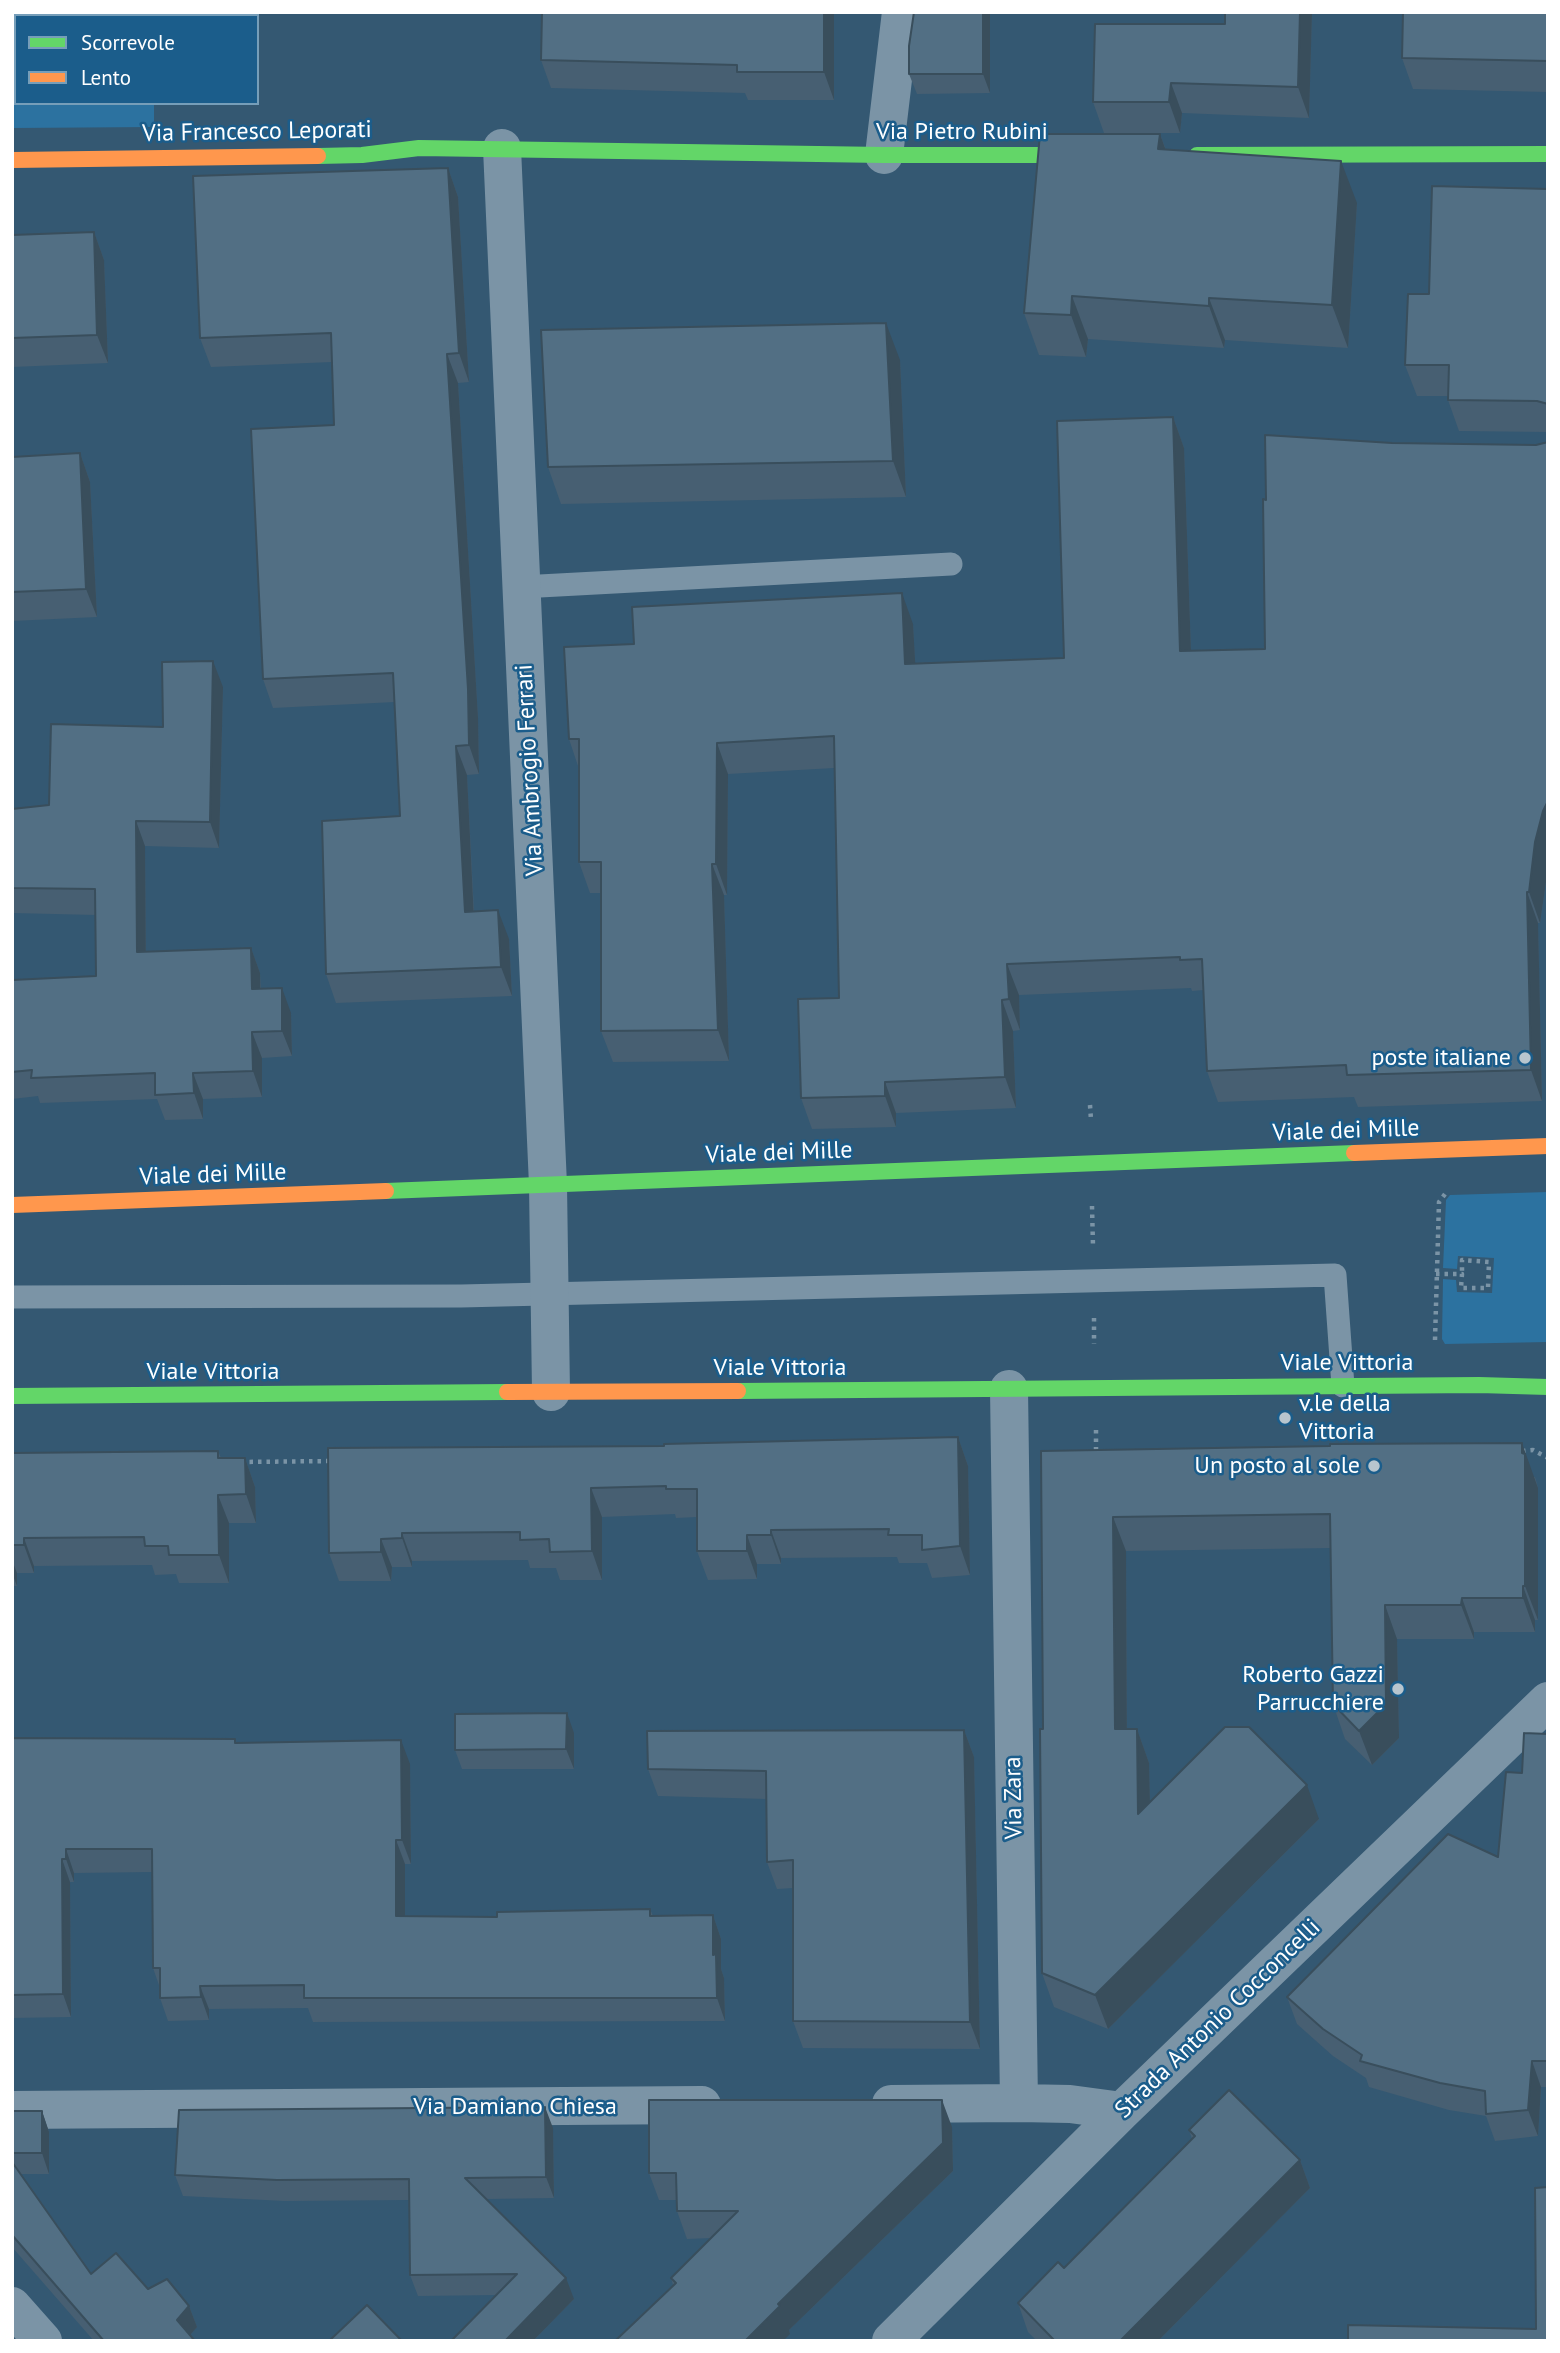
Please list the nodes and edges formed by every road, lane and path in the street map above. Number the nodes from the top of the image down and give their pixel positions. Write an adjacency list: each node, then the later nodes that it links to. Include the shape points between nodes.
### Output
1 (901, 12): 4 (street)
2 (502, 148): 4 (main road, Via Pietro Rubini); 7 (main road, Via Francesco Leporati, via 419,148 362,155); 9 (street, Via Ambrogio Ferrari)
3 (1548, 154): 6 (main road)
4 (884, 155): 5 (main road, Via Pietro Rubini)
5 (1109, 155)
6 (1178, 155)
7 (12, 160)
8 (951, 564): 9 (lane)
9 (522, 587): 11 (street, Via Ambrogio Ferrari)
10 (1548, 1146): 11 (main road, Viale dei Mille)
11 (548, 1185): 13 (main road, Viale dei Mille); 16 (street, Via Ambrogio Ferrari)
12 (1450, 1188): 14 (path, via 1439,1202)
13 (12, 1205)
14 (1436, 1274): 15 (path); 18 (path, via 1434,1338)
15 (1462, 1274): 15 (path, via 1462,1260 1489,1262 1488,1288 1461,1287)
16 (550, 1294): 17 (lane); 19 (lane, via 1335,1275); 22 (street, Via Ambrogio Ferrari)
17 (12, 1297)
18 (1438, 1344)
19 (1343, 1386): 20 (main road, Viale Vittoria); 21 (main road, Viale Vittoria)
20 (1548, 1387)
21 (1009, 1389): 22 (main road, Viale Vittoria); 29 (street, Via Zara)
22 (551, 1392): 23 (main road, Viale Vittoria)
23 (12, 1396)
24 (1519, 1451): 25 (path, via 1533,1450)
25 (1548, 1458)
26 (344, 1461): 27 (path)
27 (234, 1462)
28 (1548, 1701): 33 (street, Strada Antonio Cocconcelli)
29 (1019, 2103): 30 (street); 33 (street)
30 (851, 2104)
31 (739, 2105): 32 (street, Via Damiano Chiesa)
32 (12, 2110)
33 (1122, 2112): 36 (street, Strada Antonio Cocconcelli)
34 (12, 2306): 35 (street)
35 (43, 2341)
36 (891, 2341)

